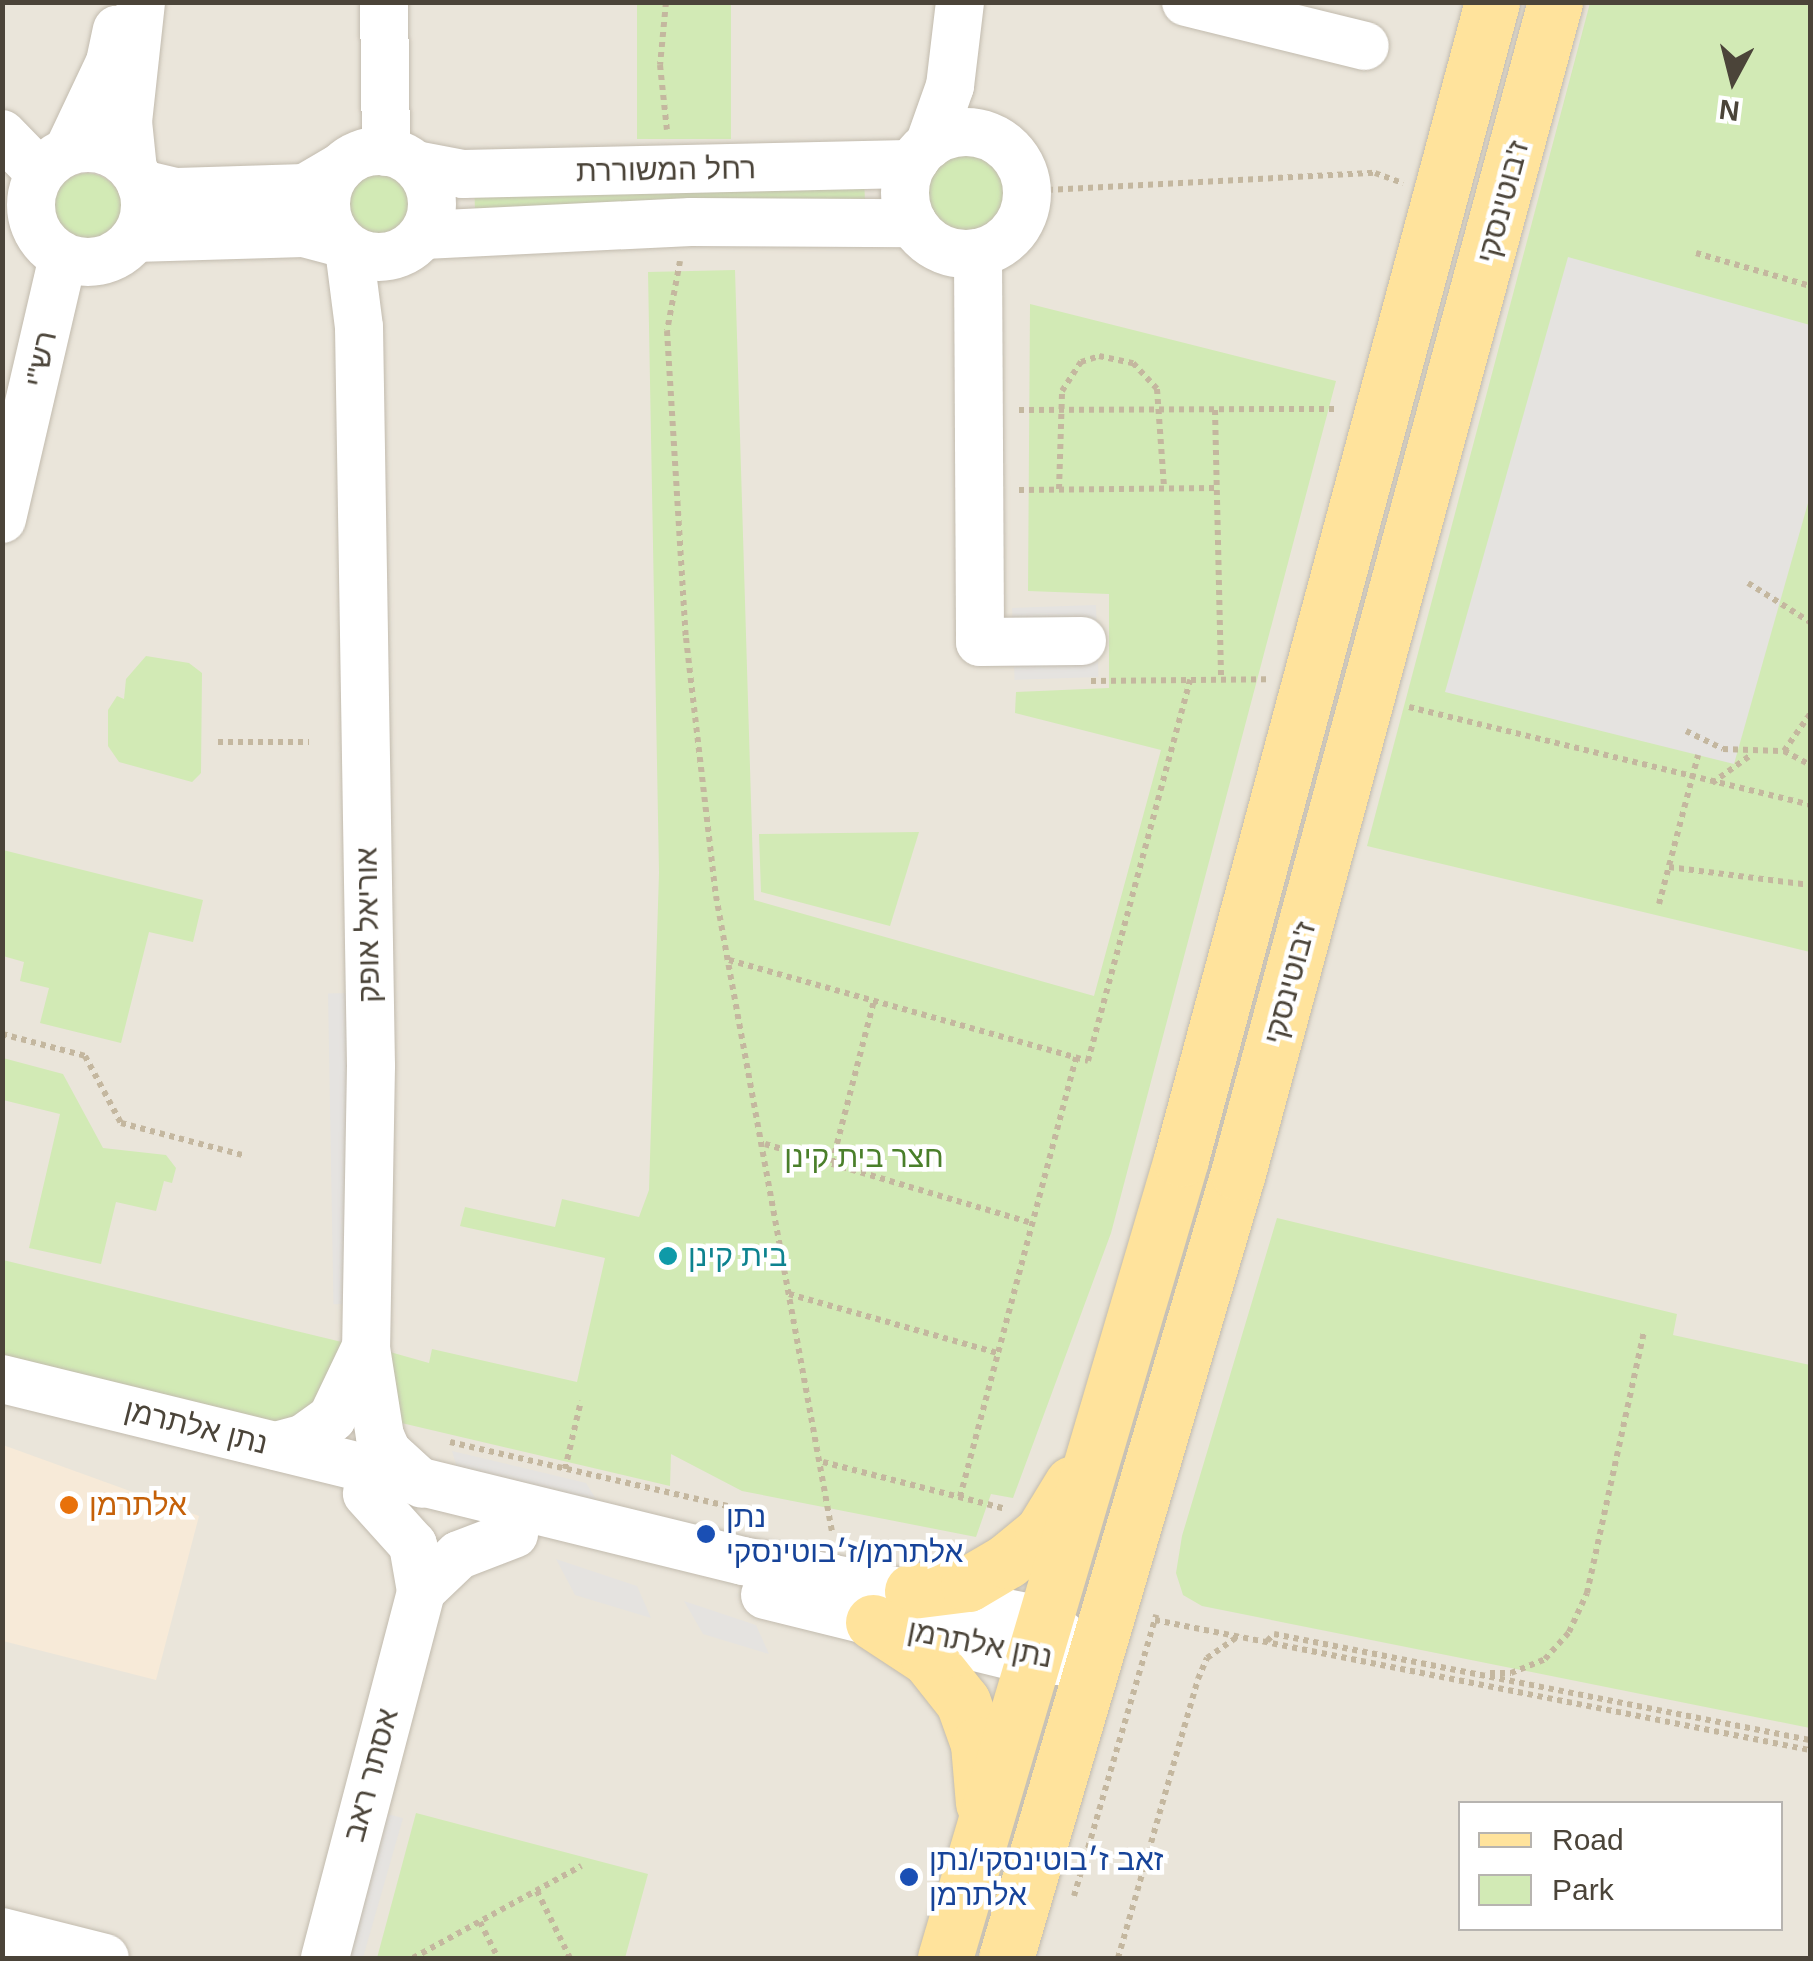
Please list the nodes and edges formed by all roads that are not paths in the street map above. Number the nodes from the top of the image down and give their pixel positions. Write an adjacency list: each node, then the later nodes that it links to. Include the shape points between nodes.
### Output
1 (123, 2): 13 (street, via 110,62)
2 (141, 2): 15 (street, via 128,122)
3 (384, 2): 12 (street)
4 (1186, 2): 8 (street)
5 (1492, 2): 28 (main road, ז'בוטינסקי, via 1420,288)
6 (1554, 2): 36 (main road, ז'בוטינסקי, via 1222,1228)
7 (960, 7): 10 (street, via 979,85); 11 (street, via 947,99)
8 (1365, 46)
9 (2, 134): 13 (street)
10 (1008, 148): 11 (street, via 964,132); 20 (street, via 1028,191 1012,235)
11 (922, 152): 12 (street, רחל המשוררת, via 908,164 463,174); 16 (street, via 905,186)
12 (401, 158): 14 (street, via 361,154); 18 (street, via 432,194)
13 (54, 162): 15 (street, via 104,150); 21 (street, via 31,198 34,225)
14 (342, 167): 15 (street, via 304,188 177,192); 19 (street, via 326,206)
15 (137, 177): 17 (street, via 145,212)
16 (913, 223): 18 (street, רחל המשוררת, via 691,222); 20 (street, via 940,248)
17 (136, 238): 19 (street, via 304,234); 21 (street, via 99,262)
18 (414, 243): 19 (street, via 373,258); 22 (street, אוריאל אופק, via 383,327)
19 (346, 246): 22 (street, אוריאל אופק, via 359,327)
20 (978, 253): 24 (street, via 980,642)
21 (63, 257): 23 (street, רש"י)
22 (359, 502): 25 (street, אוריאל אופק, via 371,1066)
23 (2, 519)
24 (1083, 661)
25 (366, 1348): 29 (street, אוריאל אופק, via 332,1418); 30 (street, אוריאל אופק, via 370,1396 386,1452)
26 (2, 1379): 29 (street, נתן אלתרמן)
27 (2, 1395): 31 (street, נתן אלתרמן)
28 (1102, 1434): 34 (main road, via 1042,1532 1024,1548 968,1584); 35 (main road, ז'בוטינסקי)
29 (276, 1446): 30 (street, נתן אלתרמן)
30 (422, 1484): 34 (street, נתן אלתרמן, via 743,1561)
31 (367, 1494): 32 (street, נתן אלתרמן); 33 (street, אסתר ראב, via 413,1545)
32 (514, 1534): 33 (street, via 459,1555); 34 (street, נתן אלתרמן)
33 (420, 1591): 40 (street, אסתר ראב)
34 (892, 1607): 35 (street, נתן אלתרמן); 37 (main road, via 963,1702 982,1768)
35 (1038, 1641): 36 (street, נתן אלתרמן); 37 (main road, ז'בוטינסקי)
36 (1094, 1662): 42 (main road, ז'בוטינסקי)
37 (982, 1838): 41 (main road, ז'בוטינסקי)
38 (2, 1932): 39 (street)
39 (105, 1958)
40 (325, 1958)
41 (945, 1958)
42 (1006, 1958)

